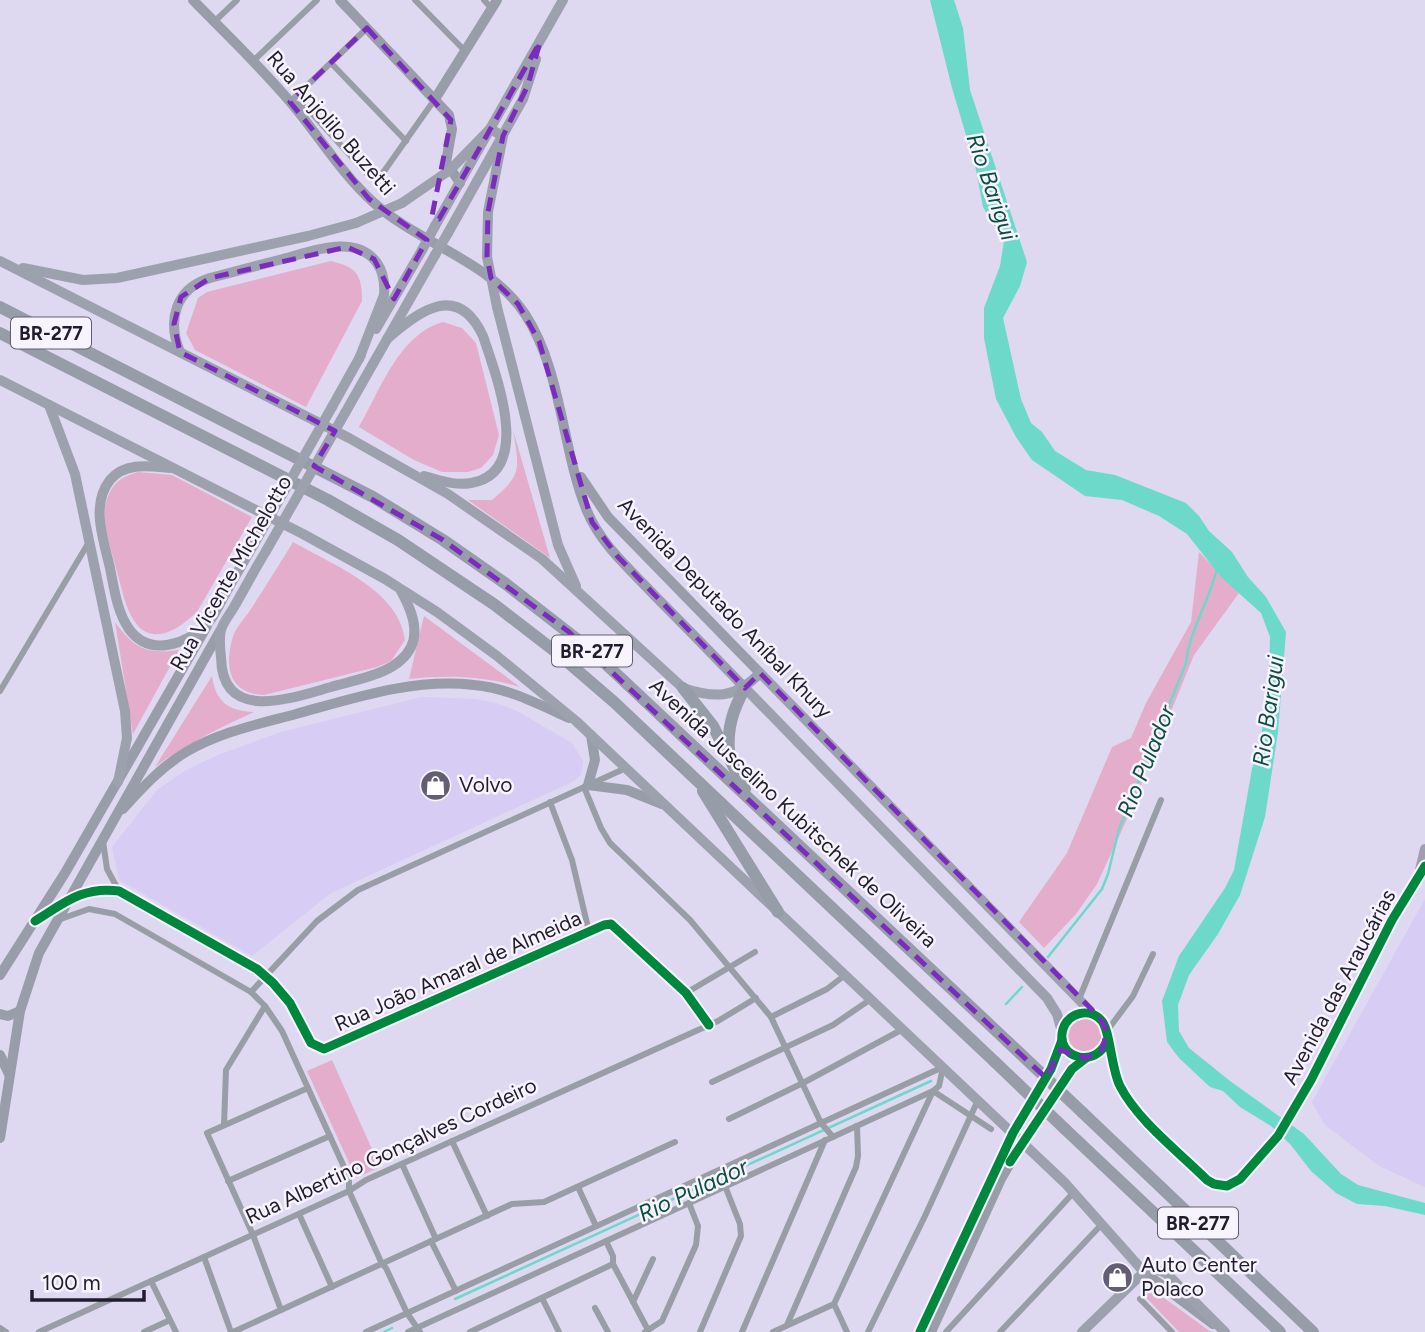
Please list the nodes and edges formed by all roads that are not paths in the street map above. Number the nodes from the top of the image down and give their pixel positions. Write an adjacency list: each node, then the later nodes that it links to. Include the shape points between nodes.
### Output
1 (193, 0): 9 (main road, Rua Anjolilo Buzetti)
2 (237, 0): 9 (street)
3 (317, 0): 13 (street)
4 (340, 0): 10 (main road)
5 (415, 0): 12 (street)
6 (484, 0): 8 (street)
7 (563, 0): 11 (main road, Rua Vicente Michelotto)
8 (495, 4): 12 (main road)
9 (214, 22): 13 (main road, Rua Anjolilo Buzetti)
10 (367, 29): 14 (street); 15 (main road)
11 (540, 42): 17 (main road, Rua Vicente Michelotto); 18 (main road, Rua Vicente Michelotto, via 528,85)
12 (466, 52): 15 (main road)
13 (252, 62): 16 (main road, Rua Anjolilo Buzetti)
14 (331, 63): 16 (street); 19 (street)
15 (435, 99): 19 (street); 20 (main road, via 452,125 446,157)
16 (290, 102): 21 (street, via 306,107); 34 (main road, Rua Anjolilo Buzetti, via 378,207 485,274 517,304 544,354)
17 (490, 129): 18 (main road); 20 (main road); 23 (main road, Rua Vicente Michelotto)
18 (503, 136): 28 (main road, Rua Vicente Michelotto, bridge); 39 (main road, bridge, via 488,212 487,257 558,545)
19 (406, 141): 22 (street)
20 (450, 170): 23 (main road); 24 (main road, bridge, via 402,203 356,223 117,278 75,279)
21 (369, 176)
22 (380, 177)
23 (460, 183): 31 (main road, Rua Vicente Michelotto, bridge)
24 (4, 263): 29 (main road)
25 (0, 307): 55 (highway, Avenida Juscelino Kubitschek de Oliveira / BR-277, via 341,480 443,540 585,645)
26 (175, 331): 29 (main road); 30 (main road); 31 (main road, via 181,297 200,281 347,247 374,259 385,285)
27 (0, 333): 50 (highway, Avenida Juscelino Kubitschek de Oliveira / BR-277, via 328,500 436,563 556,652)
28 (387, 339): 36 (main road, via 430,307 447,305 465,312 483,336 506,421 503,457 487,477 460,484); 41 (main road, Rua Vicente Michelotto, bridge)
29 (157, 341): 30 (main road)
30 (180, 352): 36 (main road)
31 (359, 359): 40 (main road, Rua Vicente Michelotto, bridge)
32 (0, 380): 33 (main road)
33 (49, 405): 35 (main road); 37 (main road, via 71,461)
34 (574, 464): 42 (main road, Avenida Deputado Aníbal Khury, via 608,517); 44 (main road, Avenida Deputado Aníbal Khury, via 586,508 601,537)
35 (176, 468): 38 (main road); 40 (main road, via 137,466 119,472 102,497 101,531 118,603 135,636 154,645 172,644)
36 (412, 473): 39 (main road, via 477,512)
37 (90, 540): 45 (street); 51 (main road, via 127,725)
38 (400, 588): 41 (main road, via 414,632 411,647 400,661 369,676 284,700 252,701 229,688 221,665); 46 (main road, via 497,656)
39 (578, 592): 43 (main road)
40 (209, 621): 51 (main road, Rua Vicente Michelotto)
41 (220, 631): 57 (main road, Rua Vicente Michelotto)
42 (760, 673): 44 (main road); 78 (main road, Avenida Deputado Aníbal Khury)
43 (683, 688): 44 (main road, via 720,694); 49 (highway, via 713,726)
44 (745, 688): 49 (highway, via 730,721 728,738); 87 (main road, Avenida Deputado Aníbal Khury, via 1047,998 1057,1014)
45 (0, 691)
46 (576, 721): 47 (main road); 57 (main road, via 493,688 453,684 386,690 201,744 161,769)
47 (591, 735): 48 (main road); 52 (main road, via 595,760)
48 (626, 768): 52 (street); 56 (main road)
49 (735, 773): 55 (highway)
50 (694, 776): 64 (highway); 169 (highway, Avenida Juscelino Kubitschek de Oliveira / BR-277, bridge)
51 (118, 782): 65 (main road, Rua Vicente Michelotto)
52 (586, 786): 54 (street); 56 (main road, via 627,790); 70 (street, via 610,843 690,920)
53 (1161, 800): 78 (street)
54 (550, 802): 67 (street, via 572,860); 72 (street, via 358,890 317,921)
55 (754, 804): 170 (highway, Avenida Juscelino Kubitschek de Oliveira / BR-277, bridge)
56 (665, 806): 64 (main road)
57 (111, 822): 58 (main road, Rua Vicente Michelotto)
58 (103, 837): 62 (street, via 107,869); 63 (main road, Rua Vicente Michelotto)
59 (1425, 849): 61 (main road, Avenida das Araucárias)
60 (1425, 866): 61 (main road, Avenida das Araucárias)
61 (1419, 876): 93 (main road, Avenida das Araucárias, via 1381,939 1292,1114 1246,1175 1227,1186 1207,1180 1136,1110)
62 (119, 891): 63 (street, via 95,890); 72 (street)
63 (67, 902): 65 (street); 66 (main road, Rua Vicente Michelotto)
64 (779, 912): 73 (main road)
65 (35, 921): 71 (main road, Rua Vicente Michelotto)
66 (56, 922): 74 (street, via 89,909 115,914); 80 (main road, Rua Vicente Michelotto, via 36,962)
67 (589, 932): 72 (street, Rua João Amaral de Almeida, via 338,1044 319,1048); 75 (street, Rua João Amaral de Almeida, via 611,924 617,927)
68 (755, 952): 70 (street)
69 (1153, 954): 86 (street)
70 (730, 967): 75 (street); 76 (street)
71 (0, 975)
72 (265, 975): 74 (street)
73 (845, 975): 77 (main road); 83 (street)
74 (251, 992): 79 (street)
75 (686, 993): 84 (street)
76 (756, 998): 83 (street); 84 (street, Rua Albertino Gonçalves Cordeiro)
77 (871, 999): 85 (main road); 88 (street, via 841,1021)
78 (1079, 999): 82 (main road, Avenida Deputado Aníbal Khury)
79 (265, 1006): 96 (street); 102 (street, via 226,1070)
80 (20, 1011): 81 (main road); 92 (main road, Rua Vicente Michelotto)
81 (0, 1014)
82 (1094, 1015): 86 (main road, via 1105,1024); 87 (main road, via 1073,1016)
83 (771, 1017): 88 (street)
84 (709, 1025): 110 (street, Rua Albertino Gonçalves Cordeiro)
85 (903, 1029): 91 (main road); 95 (street)
86 (1107, 1035): 90 (main road, via 1102,1050); 93 (main road)
87 (1062, 1037): 90 (main road, via 1074,1055); 105 (main road, via 1054,1064)
88 (787, 1049): 94 (street); 95 (street)
89 (0, 1055): 92 (main road)
90 (1089, 1058): 93 (main road, via 1102,1063); 112 (main road, via 1072,1069)
91 (943, 1067): 97 (street, via 939,1086); 98 (main road); 101 (street)
92 (9, 1075): 108 (main road, Rua Vicente Michelotto)
93 (1117, 1081)
94 (712, 1082)
95 (803, 1083): 100 (street); 101 (street)
96 (308, 1088): 102 (street); 106 (street)
97 (933, 1091): 99 (street); 103 (street); 138 (street)
98 (978, 1100): 99 (street); 105 (main road)
99 (971, 1116): 104 (street); 162 (street)
100 (729, 1119)
101 (821, 1123): 107 (street); 123 (street)
102 (224, 1125): 114 (street, via 207,1132)
103 (857, 1126): 107 (street); 143 (street, via 856,1167)
104 (991, 1129)
105 (1013, 1133): 112 (main road); 163 (main road)
106 (330, 1136): 114 (street); 117 (street, via 349,1178)
107 (833, 1137): 109 (street)
108 (0, 1138)
109 (825, 1140): 115 (street); 159 (street)
110 (453, 1141): 113 (street, Rua Albertino Gonçalves Cordeiro); 121 (street)
111 (675, 1142): 116 (street)
112 (1022, 1142): 118 (main road); 164 (main road)
113 (402, 1164): 117 (street, Rua Albertino Gonçalves Cordeiro); 125 (street)
114 (228, 1181): 124 (street)
115 (725, 1186): 119 (street); 158 (street, via 741,1236)
116 (578, 1187): 121 (street, via 541,1203 516,1203); 123 (street)
117 (349, 1191): 120 (street, Rua Albertino Gonçalves Cordeiro); 129 (street)
118 (1074, 1192): 122 (main road); 165 (street)
119 (689, 1203): 126 (street); 147 (street, via 698,1239 664,1318)
120 (299, 1214): 124 (street, Rua Albertino Gonçalves Cordeiro); 133 (street)
121 (486, 1216): 125 (street)
122 (1102, 1224): 131 (main road); 166 (street)
123 (596, 1226): 134 (street)
124 (253, 1234): 127 (street, Rua Albertino Gonçalves Cordeiro); 140 (street)
125 (434, 1240): 129 (street); 134 (street)
126 (606, 1241): 130 (street); 145 (street)
127 (204, 1257): 132 (street, Rua Albertino Gonçalves Cordeiro); 153 (street)
128 (653, 1259): 137 (street)
129 (382, 1264): 133 (street); 141 (street)
130 (613, 1264): 135 (street); 137 (street)
131 (1144, 1272): 148 (main road); 168 (main road, via 1153,1268 1166,1273)
132 (151, 1281): 142 (street); 150 (street, Rua Albertino Gonçalves Cordeiro)
133 (332, 1287): 140 (street)
134 (456, 1291): 141 (street)
135 (542, 1298): 146 (street); 156 (street)
136 (1140, 1299): 167 (street)
137 (633, 1302): 147 (street)
138 (834, 1304): 143 (street); 161 (street)
139 (594, 1308): 157 (street)
140 (281, 1310): 153 (street)
141 (407, 1313): 145 (street); 154 (street)
142 (170, 1320): 151 (street); 152 (street)
143 (787, 1325): 160 (street)
144 (0, 1328): 149 (street)
145 (419, 1330): 155 (street)
146 (474, 1331)
147 (647, 1331)
148 (1085, 1331)
149 (6, 1332)
150 (39, 1332)
151 (144, 1332)
152 (176, 1332)
153 (232, 1332)
154 (366, 1332)
155 (408, 1332)
156 (559, 1332)
157 (608, 1332)
158 (700, 1332)
159 (742, 1332)
160 (772, 1332)
161 (847, 1332)
162 (868, 1332)
163 (920, 1332)
164 (931, 1332)
165 (946, 1332)
166 (1000, 1332)
167 (1172, 1332)
168 (1224, 1332)
169 (1280, 1332)
170 (1313, 1332)

